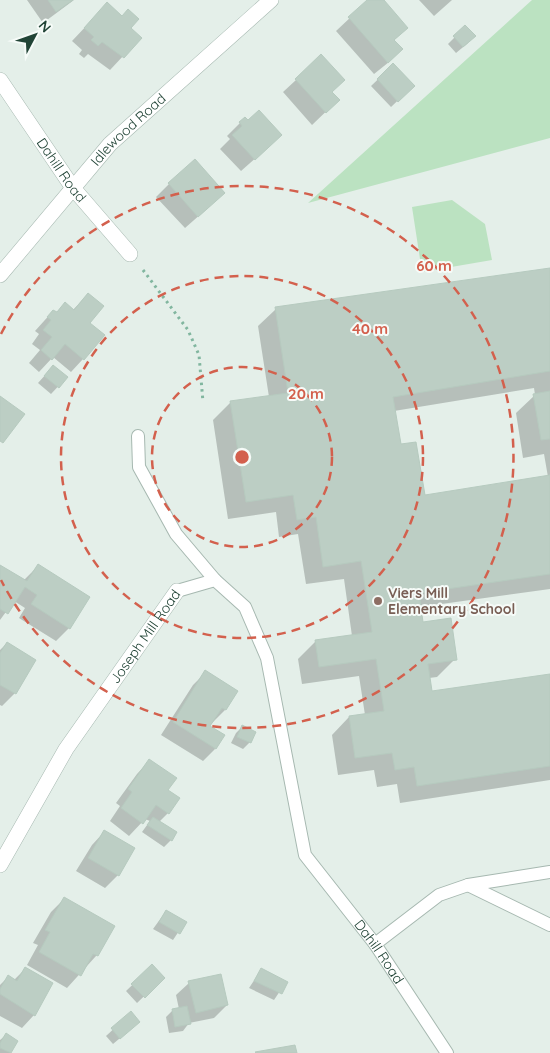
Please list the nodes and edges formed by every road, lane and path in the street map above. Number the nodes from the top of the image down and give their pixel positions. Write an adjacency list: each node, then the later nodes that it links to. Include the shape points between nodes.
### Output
1 (271, 0): 3 (street, Idlewood Road, via 110,144)
2 (0, 80): 3 (street, Dahill Road)
3 (73, 188): 4 (street, Dahill Road); 5 (street, Idlewood Road)
4 (130, 254)
5 (0, 275)
6 (161, 291): 7 (path, via 188,330 199,355)
7 (203, 402)
8 (138, 436): 9 (lane, via 140,467 176,534)
9 (215, 580): 10 (lane, Joseph Mill Road); 15 (lane, Dahill Road, via 245,607 267,658 305,855)
10 (177, 591): 11 (street, Joseph Mill Road, via 66,749)
11 (0, 865)
12 (550, 872): 13 (lane)
13 (468, 885): 14 (lane); 15 (lane, via 439,895)
14 (550, 925)
15 (374, 944): 16 (lane, Dahill Road)
16 (447, 1053)

